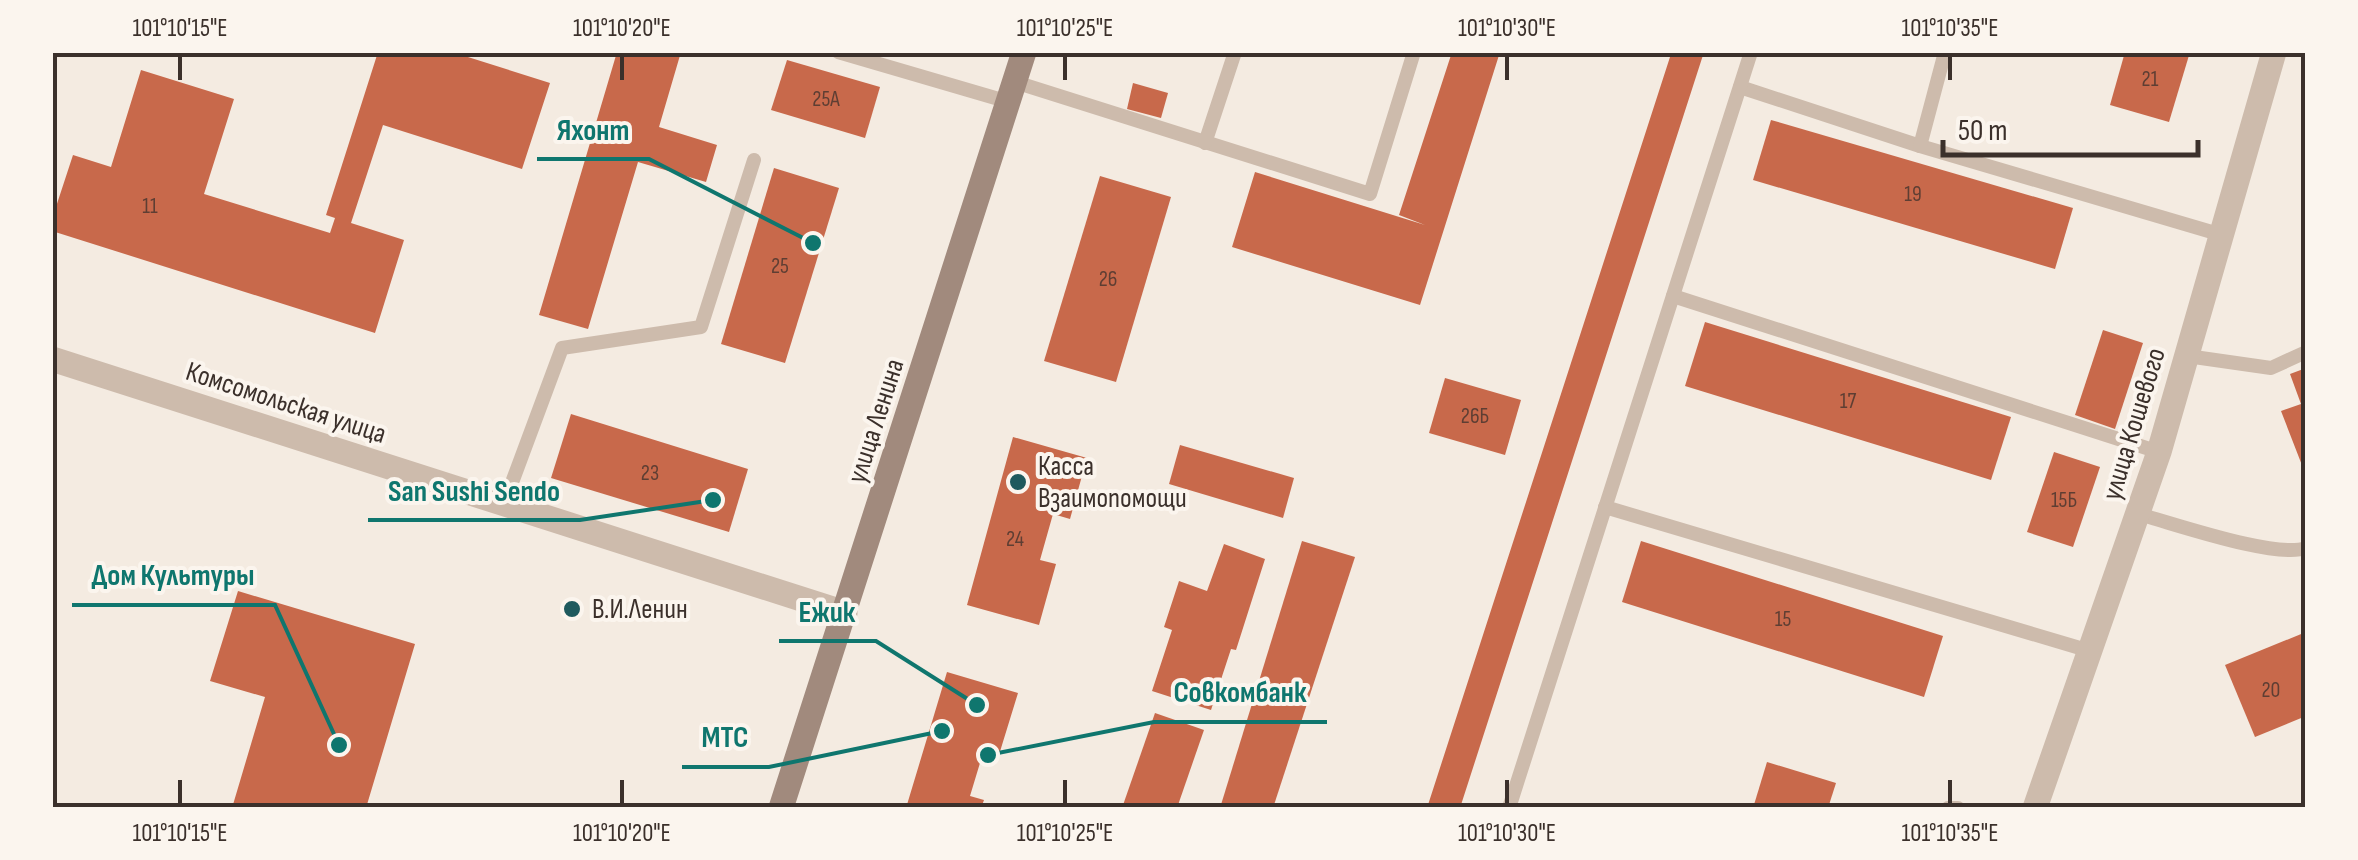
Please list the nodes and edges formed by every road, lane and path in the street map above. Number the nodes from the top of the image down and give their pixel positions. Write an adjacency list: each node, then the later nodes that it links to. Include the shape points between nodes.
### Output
1 (838, 52): 9 (lane)
2 (1024, 52): 9 (street, улица Ленина)
3 (1235, 52): 10 (lane)
4 (1414, 52): 10 (lane, via 1370,194)
5 (1751, 52): 8 (lane)
6 (1945, 52): 11 (lane)
7 (2274, 52): 13 (street, улица Кошевого)
8 (1740, 87): 11 (lane); 14 (lane)
9 (1012, 92): 10 (lane); 23 (street, улица Ленина)
10 (1206, 143)
11 (1920, 146): 13 (lane)
12 (754, 160): 19 (lane, via 701,327 562,348)
13 (2222, 235): 16 (street, улица Кошевого)
14 (1673, 296): 18 (lane); 20 (lane)
15 (2306, 352): 16 (lane, via 2271,368)
16 (2187, 356): 18 (street, улица Кошевого)
17 (52, 359): 19 (street, Комсомольская улица)
18 (2159, 452): 21 (street, улица Кошевого)
19 (504, 504): 23 (street, Комсомольская улица)
20 (1605, 507): 24 (lane); 26 (lane)
21 (2138, 514): 22 (lane, via 2256,546); 24 (street, улица Кошевого)
22 (2306, 548)
23 (844, 613): 25 (street, улица Ленина)
24 (2090, 651): 29 (street, улица Кошевого)
25 (781, 808)
26 (1508, 808)
27 (1948, 808): 28 (lane)
28 (1958, 808)
29 (2035, 808)

